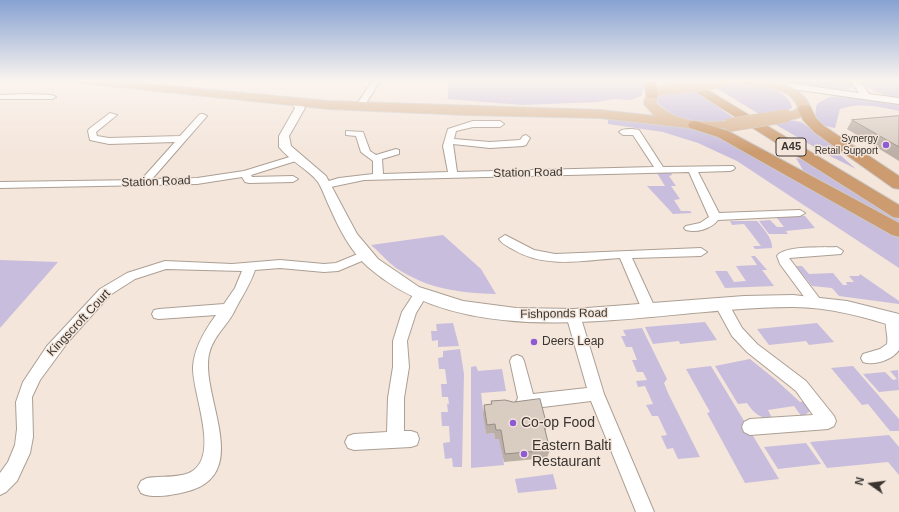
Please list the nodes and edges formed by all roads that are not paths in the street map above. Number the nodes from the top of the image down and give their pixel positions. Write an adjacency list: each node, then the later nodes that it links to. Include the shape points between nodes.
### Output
1 (258, 104): 9 (main road)
2 (361, 104): 8 (street)
3 (635, 104): 10 (main road)
4 (650, 104): 13 (main road, via 654,109)
5 (722, 104): 38 (highway, A45)
6 (737, 104): 36 (highway, A45)
7 (805, 106): 15 (main road, bridge, via 798,114 730,125); 32 (highway, via 810,120 819,129)
8 (359, 107): 9 (main road, via 321,104); 10 (main road)
9 (296, 109): 22 (street, Fishponds Road, via 284,136 284,142 287,151)
10 (600, 114): 13 (main road)
11 (113, 115): 19 (street, via 92,131 93,138 115,141)
12 (203, 116): 19 (street)
13 (678, 122): 15 (main road)
14 (500, 124): 20 (street, via 473,124 456,128 451,130)
15 (695, 125): 41 (highway, via 723,134)
16 (623, 132): 25 (street, via 636,132)
17 (349, 133): 23 (street, via 363,132 366,152)
18 (526, 138): 20 (street, via 523,143 503,145)
19 (182, 139): 31 (street)
20 (449, 141): 28 (street)
21 (396, 152): 23 (street)
22 (296, 158): 27 (street, Station Road); 34 (street, Fishponds Road)
23 (375, 158): 29 (street, via 379,164)
24 (730, 168): 26 (street, Station Road)
25 (660, 169): 26 (street, Station Road); 28 (street, Station Road)
26 (692, 169): 39 (street)
27 (245, 174): 30 (street, Station Road, via 249,180); 31 (street, Station Road, via 197,181)
28 (452, 174): 29 (street, Station Road)
29 (378, 176): 34 (street, Station Road)
30 (293, 179)
31 (144, 183): 33 (street, Station Road)
32 (899, 184)
33 (4, 185): 35 (street)
34 (326, 185): 46 (street, Fishponds Road, via 348,232)
35 (0, 192)
36 (899, 201)
37 (800, 213): 39 (street)
38 (899, 213)
39 (715, 218): 40 (street, via 703,227)
40 (690, 228)
41 (899, 231)
42 (505, 240): 45 (street, via 526,251 547,257 573,258)
43 (836, 251): 49 (street, via 790,253 783,256 784,261)
44 (701, 252): 45 (street)
45 (624, 254): 52 (street)
46 (365, 255): 47 (street, Kingscroft Court, via 338,267 280,264); 48 (street, Fishponds Road, via 397,283)
47 (250, 267): 51 (street); 63 (street, Kingscroft Court, via 165,265 131,276 105,292 35,373 23,401 24,442 14,469)
48 (420, 294): 54 (street, Fishponds Road, via 479,311 534,317); 62 (street, via 409,312 400,340 401,367 396,398 403,440)
49 (816, 303): 50 (street, Fishponds Road, via 794,301); 55 (street, Fishponds Road)
50 (722, 305): 52 (street, Fishponds Road); 61 (street, via 736,332 801,386 828,421)
51 (229, 309): 53 (street); 64 (street, via 207,339 200,368 212,424 213,458 206,471 196,479 184,483)
52 (650, 312): 54 (street, Fishponds Road)
53 (160, 314)
54 (573, 315): 58 (street)
55 (896, 320): 56 (street, via 897,339 894,347 889,353)
56 (868, 358)
57 (517, 361): 59 (street)
58 (596, 394): 59 (street); 65 (street)
59 (527, 402): 60 (street)
60 (511, 404)
61 (750, 427)
62 (354, 442)
63 (0, 486)
64 (147, 487)
65 (645, 512)

